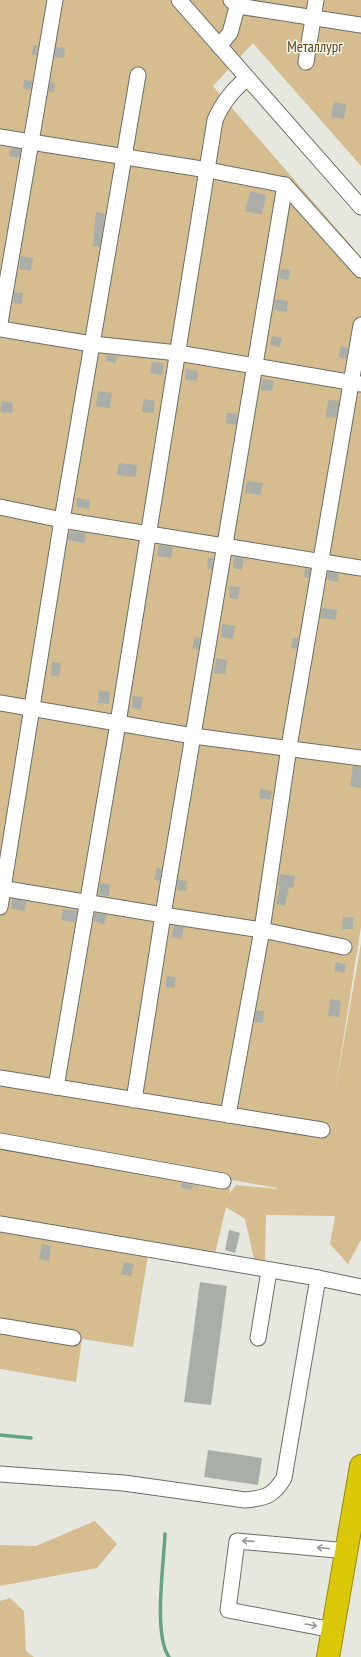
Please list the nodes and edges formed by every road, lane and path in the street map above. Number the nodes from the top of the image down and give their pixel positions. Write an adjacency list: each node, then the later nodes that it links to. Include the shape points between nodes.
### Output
1 (55, 0): 12 (street)
2 (179, 0): 7 (street)
3 (316, 0): 5 (street)
4 (236, 2): 5 (street); 7 (street, via 230,33)
5 (313, 18): 6 (street); 8 (street)
6 (361, 25)
7 (219, 46): 10 (street)
8 (306, 62)
9 (138, 75): 13 (street)
10 (247, 78): 14 (street, via 222,104 215,120); 16 (street)
11 (0, 137): 12 (street)
12 (31, 142): 13 (street); 18 (street)
13 (124, 156): 14 (street); 21 (street)
14 (208, 170): 15 (street); 22 (street)
15 (285, 185): 17 (street); 23 (street)
16 (361, 207)
17 (361, 270)
18 (0, 323)
19 (361, 325): 24 (street)
20 (0, 329): 21 (street)
21 (92, 344): 22 (street); 26 (street)
22 (178, 353): 23 (street); 27 (street)
23 (256, 367): 24 (street); 28 (street)
24 (356, 383): 29 (street)
25 (0, 507): 26 (street)
26 (62, 520): 27 (street); 32 (street)
27 (149, 533): 28 (street); 33 (street)
28 (226, 546): 29 (street); 34 (street)
29 (320, 561): 30 (street); 35 (street)
30 (361, 568)
31 (0, 703): 32 (street)
32 (33, 708): 33 (street); 37 (street)
33 (118, 723): 34 (street); 38 (street)
34 (193, 736): 35 (street); 40 (street)
35 (289, 747): 36 (street); 41 (street)
36 (361, 758)
37 (1, 888): 38 (street); 39 (street)
38 (88, 902): 40 (street); 44 (street)
39 (0, 907)
40 (163, 915): 41 (street); 45 (street)
41 (262, 930): 42 (street); 46 (street)
42 (344, 947)
43 (0, 1078): 44 (street)
44 (56, 1087): 45 (street)
45 (134, 1100): 46 (street)
46 (228, 1115): 47 (street)
47 (322, 1130)
48 (0, 1141): 49 (street)
49 (223, 1181)
50 (0, 1224): 51 (street)
51 (269, 1271): 52 (street); 56 (street)
52 (318, 1278): 53 (street); 58 (street, via 284,1478 277,1490 268,1496 245,1500 124,1483)
53 (361, 1287)
54 (0, 1326): 55 (street)
55 (73, 1338)
56 (258, 1338)
57 (361, 1466): 59 (highway)
58 (0, 1474)
59 (347, 1551): 60 (highway); 60 (street, one-way to 60, via 237,1541 228,1610)
60 (333, 1630): 61 (highway)
61 (328, 1657)

